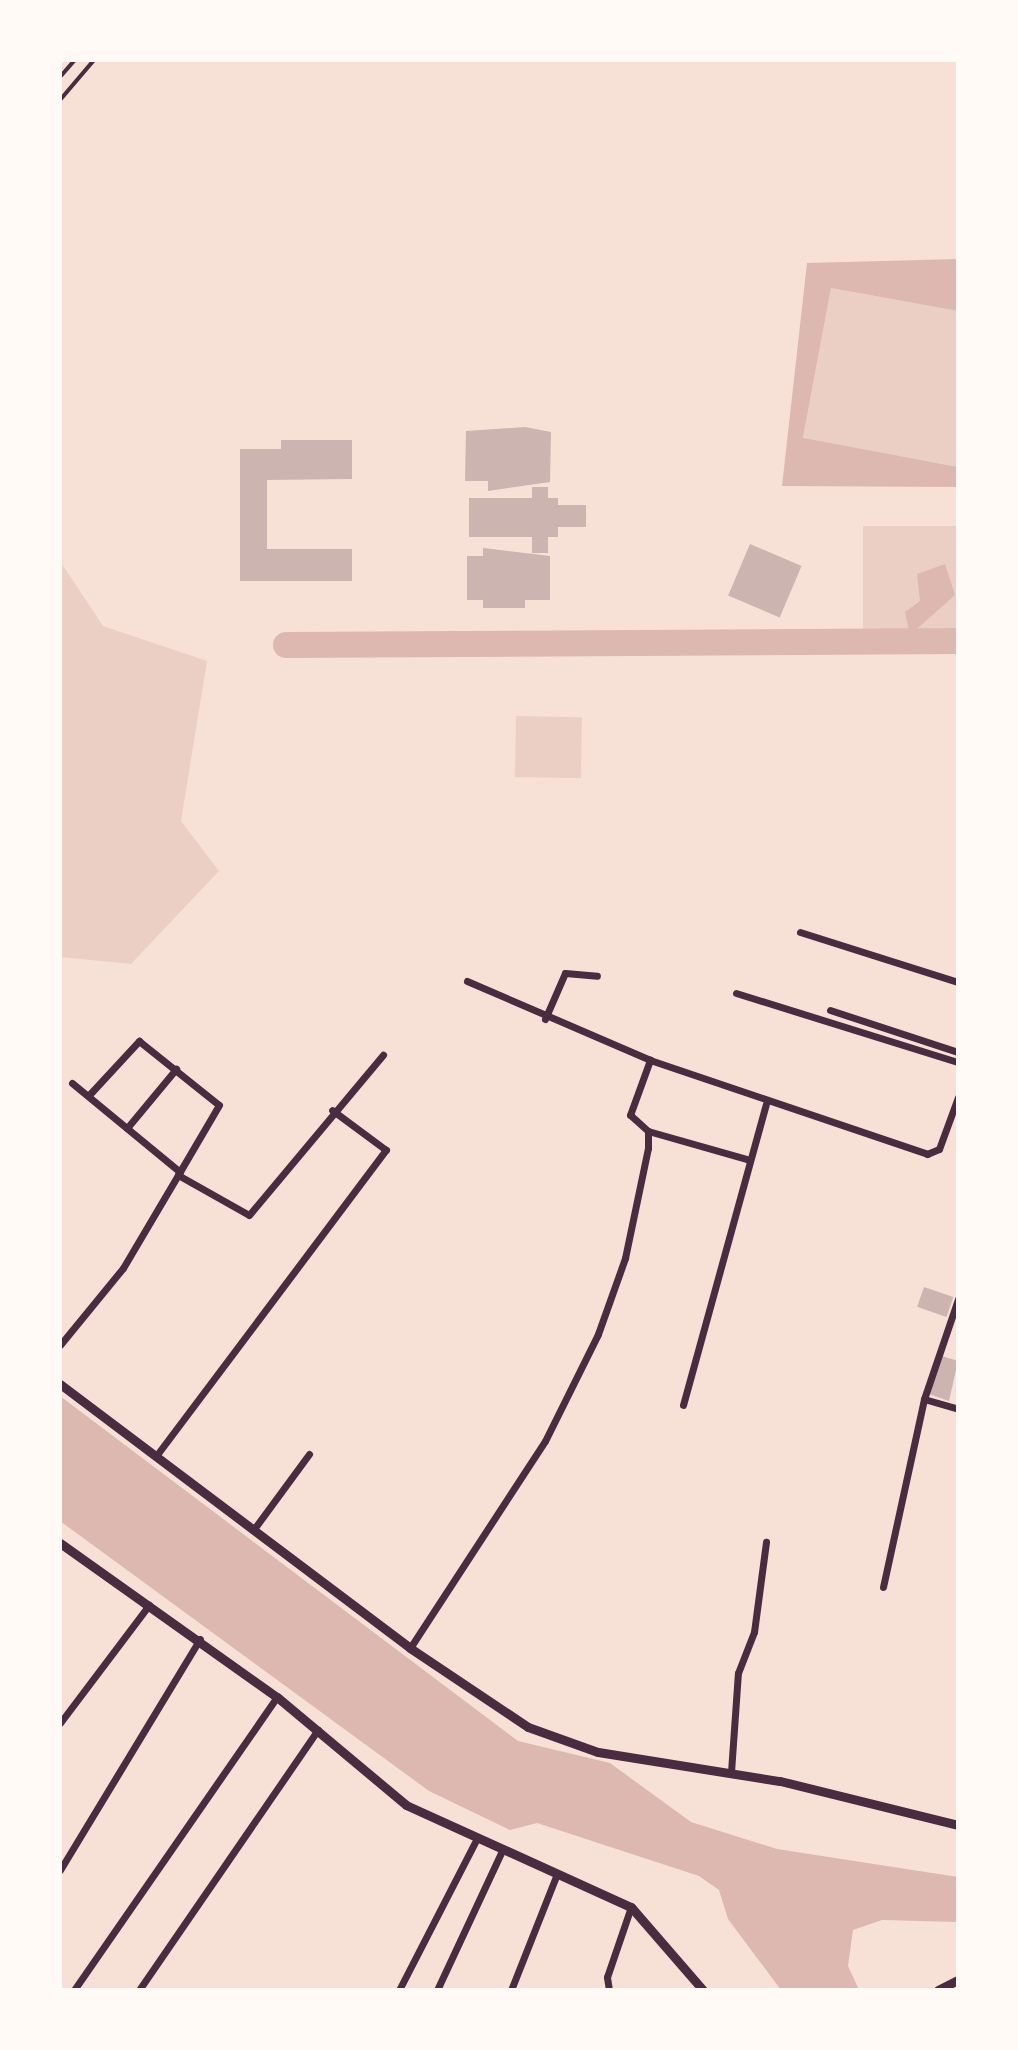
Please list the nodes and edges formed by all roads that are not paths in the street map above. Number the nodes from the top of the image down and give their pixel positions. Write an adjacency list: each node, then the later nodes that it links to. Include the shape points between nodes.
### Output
1 (75, 60): 3 (lane)
2 (94, 60): 4 (lane)
3 (60, 77)
4 (60, 100)
5 (800, 932): 8 (street)
6 (597, 976): 11 (street, via 567,971)
7 (467, 981): 11 (street)
8 (958, 982)
9 (736, 993): 15 (street)
10 (830, 1010): 12 (street)
11 (545, 1019): 14 (street)
12 (958, 1052)
13 (383, 1055): 21 (street)
14 (650, 1060): 20 (street); 24 (street, via 630,1115)
15 (958, 1062)
16 (176, 1069): 18 (street, via 135,1041); 23 (street); 26 (street, via 220,1108)
17 (72, 1083): 18 (street)
18 (89, 1095): 23 (street)
19 (958, 1097): 22 (street)
20 (766, 1104): 22 (street, via 927,1154 939,1149); 25 (street)
21 (332, 1110): 26 (street, via 246,1217); 34 (street, via 386,1150)
22 (954, 1119)
23 (127, 1128): 26 (street)
24 (648, 1131): 25 (street); 41 (street, via 625,1258 598,1334 545,1441)
25 (746, 1159): 31 (street)
26 (179, 1173): 28 (street, via 123,1268)
27 (958, 1299): 30 (street)
28 (60, 1345)
29 (60, 1384): 34 (street)
30 (924, 1399): 32 (street); 38 (street)
31 (683, 1405)
32 (958, 1409)
33 (309, 1454): 35 (street)
34 (156, 1456): 35 (street)
35 (254, 1529): 41 (street)
36 (766, 1542): 45 (street, via 754,1632 738,1673)
37 (60, 1543): 39 (street)
38 (883, 1587)
39 (149, 1605): 40 (street); 43 (street)
40 (200, 1639): 42 (street); 49 (street)
41 (410, 1648): 45 (street, via 547,1735 598,1752)
42 (277, 1697): 44 (street); 53 (street)
43 (60, 1723)
44 (318, 1730): 47 (street, via 406,1805); 54 (street)
45 (731, 1772): 46 (street)
46 (958, 1821)
47 (475, 1842): 48 (street); 55 (street)
48 (501, 1853): 50 (street); 56 (street)
49 (60, 1870)
50 (557, 1874): 51 (street); 57 (street)
51 (631, 1907): 58 (street, via 607,1977); 59 (street)
52 (958, 1980): 60 (street)
53 (74, 1990)
54 (139, 1990)
55 (399, 1990)
56 (437, 1990)
57 (511, 1990)
58 (609, 1990)
59 (703, 1990)
60 (938, 1990)

